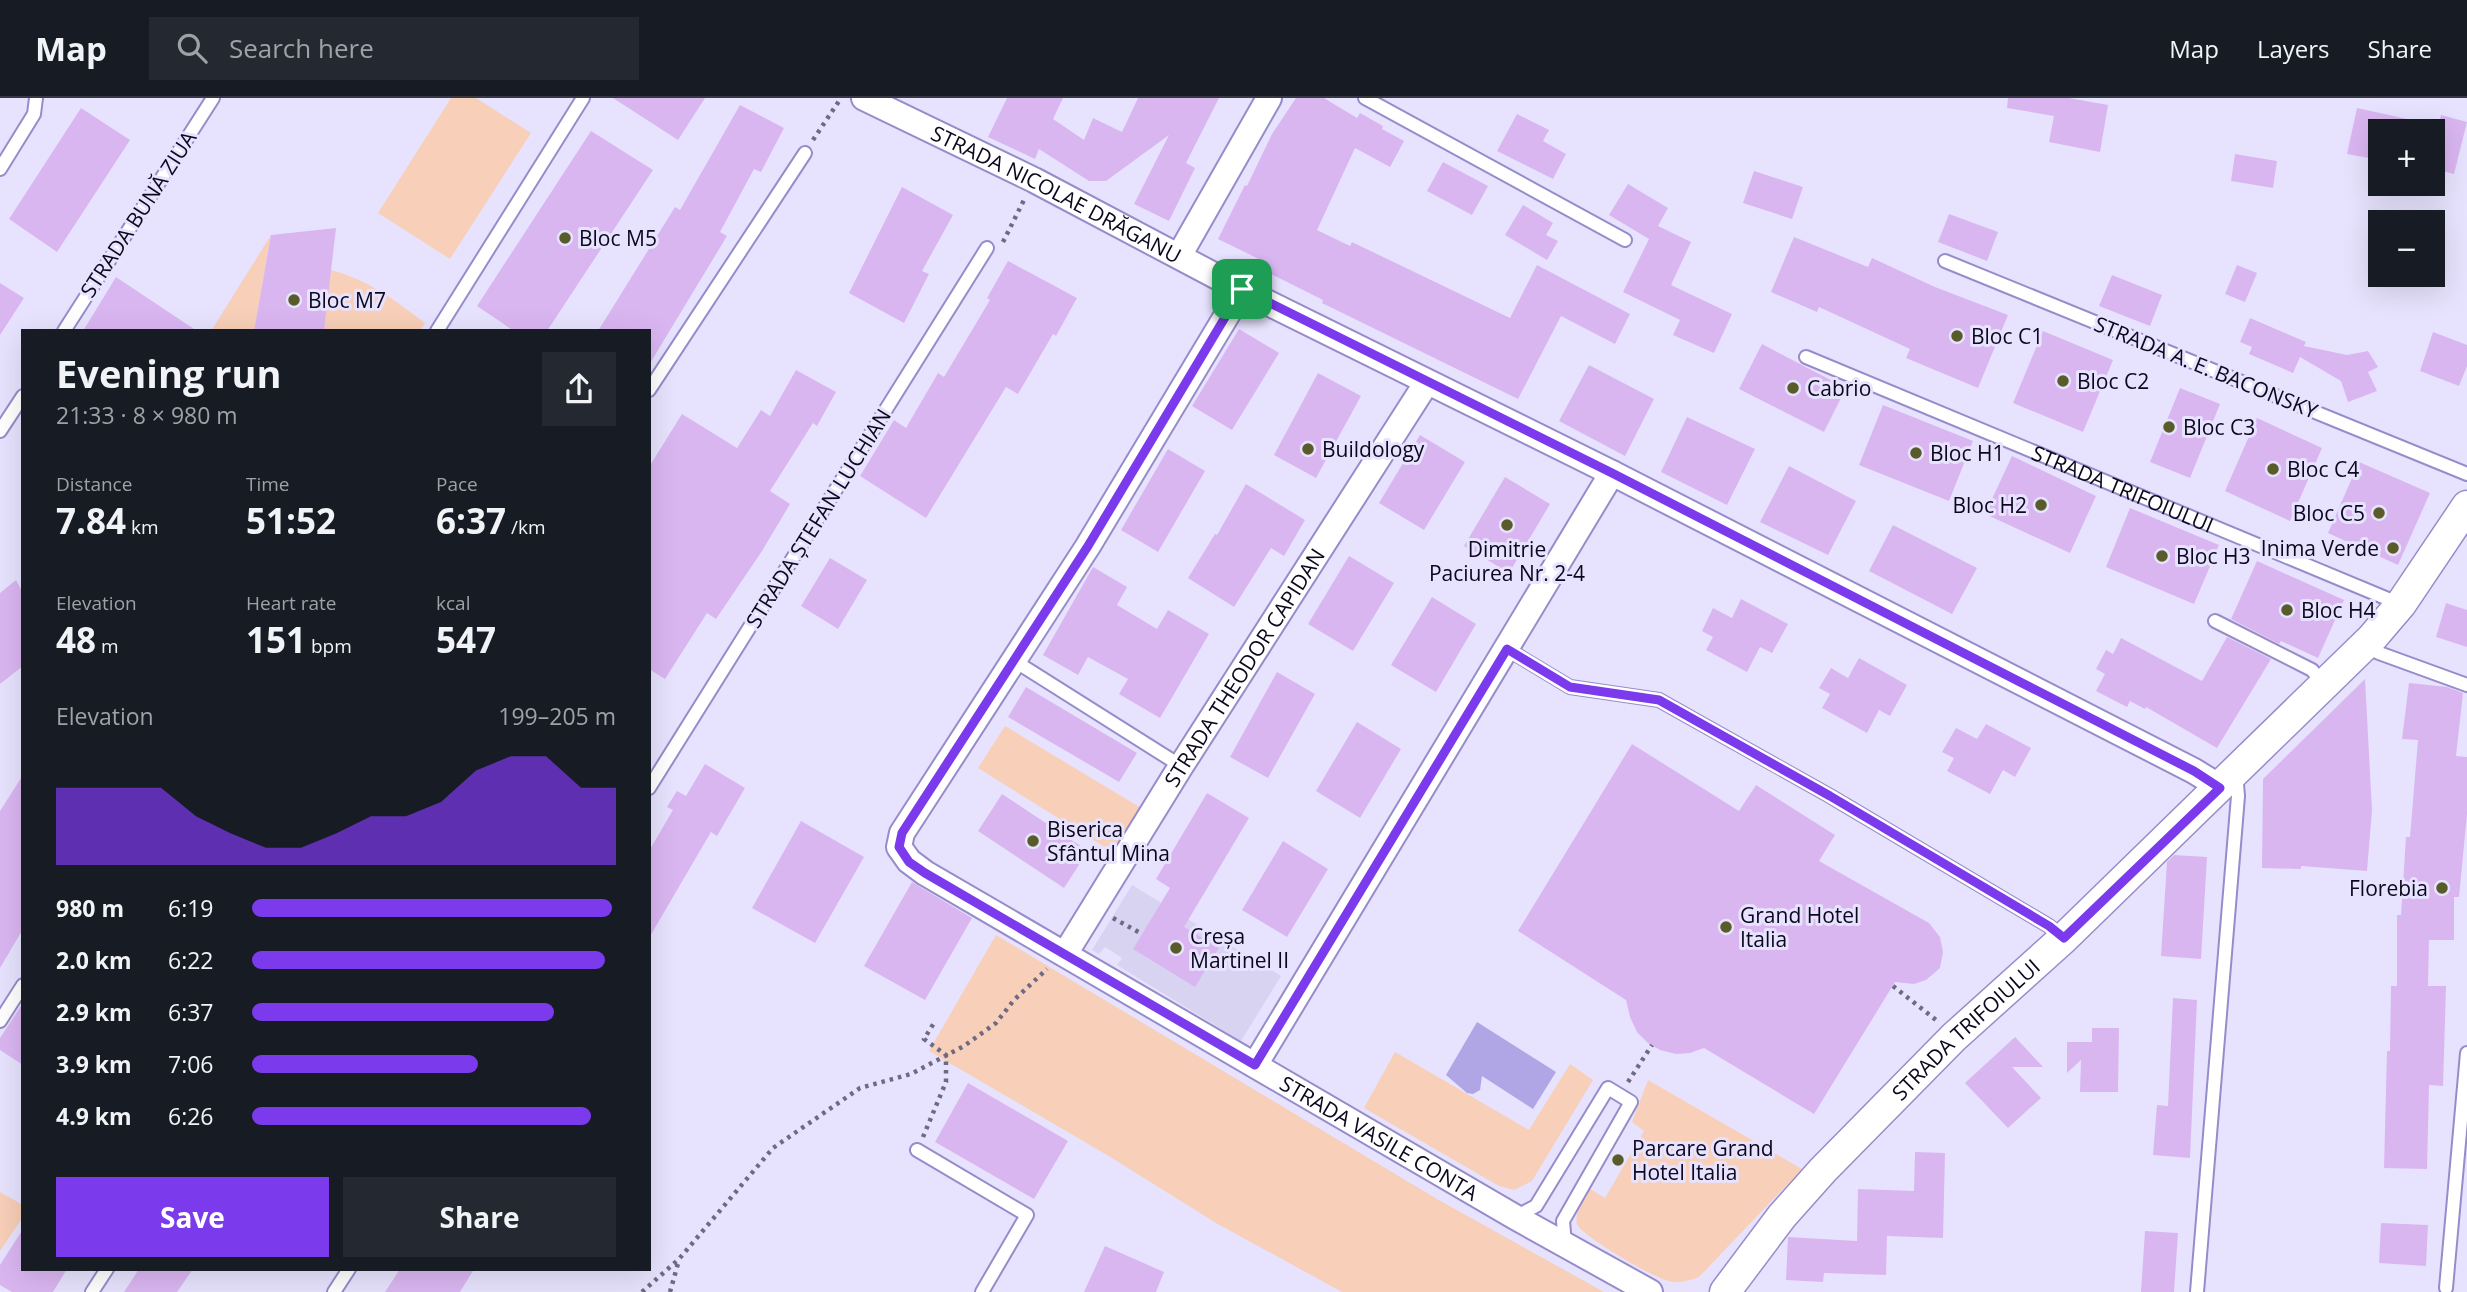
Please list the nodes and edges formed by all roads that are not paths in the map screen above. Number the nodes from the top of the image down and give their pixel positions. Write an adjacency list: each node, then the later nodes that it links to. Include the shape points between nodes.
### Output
1 (36, 98): 8 (lane, via 34,114)
2 (213, 98): 14 (lane, STRADA BUNĂ ZIUA)
3 (583, 98): 15 (lane)
4 (864, 98): 11 (street, STRADA NICOLAE DRĂGANU)
5 (1269, 98): 11 (street)
6 (1365, 98): 9 (lane)
7 (805, 153): 18 (lane)
8 (0, 169)
9 (1625, 240)
10 (986, 248): 33 (lane, STRADA ȘTEFAN LUCHIAN)
11 (1179, 256): 13 (street, STRADA NICOLAE DRĂGANU)
12 (1945, 261): 22 (lane, STRADA A. E. BACONSKY)
13 (1242, 289): 17 (street, STRADA NICOLAE DRĂGANU); 28 (street, via 1088,546)
14 (65, 329)
15 (438, 329)
16 (1806, 357): 24 (lane, STRADA TRIFOIULUI)
17 (1427, 382): 21 (street, STRADA NICOLAE DRĂGANU); 31 (street, STRADA THEODOR CAPIDAN)
18 (651, 387)
19 (21, 399): 20 (lane)
20 (0, 431)
21 (1612, 473): 27 (street); 32 (street, STRADA NICOLAE DRĂGANU, via 2207,778)
22 (2467, 474)
23 (2467, 506): 24 (street, STRADA TRIFOIULUI)
24 (2401, 604): 26 (street, STRADA TRIFOIULUI)
25 (2215, 621): 29 (lane, via 2312,670)
26 (2364, 646): 29 (street, STRADA TRIFOIULUI); 30 (lane)
27 (1507, 649): 34 (lane, via 1570,687 1659,700 1830,796); 39 (street)
28 (1013, 660): 31 (lane); 35 (street, STRADA VASILE CONTA, via 902,833 899,847 909,862 925,873)
29 (2324, 685): 32 (street, STRADA TRIFOIULUI)
30 (2467, 685)
31 (1181, 766): 35 (street, STRADA THEODOR CAPIDAN)
32 (2226, 782): 34 (street, STRADA TRIFOIULUI); 51 (lane, via 2237,784 2238,796)
33 (651, 785)
34 (2064, 938): 50 (street, STRADA TRIFOIULUI, via 1954,1037 1823,1170 1759,1244)
35 (1065, 954): 39 (street, STRADA VASILE CONTA)
36 (21, 988): 37 (lane)
37 (0, 1021)
38 (2467, 1053): 45 (lane)
39 (1255, 1065): 41 (street, STRADA VASILE CONTA)
40 (917, 1150): 48 (lane, via 1027,1215)
41 (1515, 1217): 42 (street, STRADA VASILE CONTA); 42 (lane, via 1536,1206 1608,1088 1631,1102 1563,1221)
42 (1566, 1245): 49 (street, STRADA VASILE CONTA)
43 (106, 1271): 46 (lane)
44 (348, 1271): 47 (lane)
45 (2446, 1288)
46 (92, 1292)
47 (334, 1292)
48 (982, 1292)
49 (1650, 1292)
50 (1725, 1292)
51 (2197, 1292)

